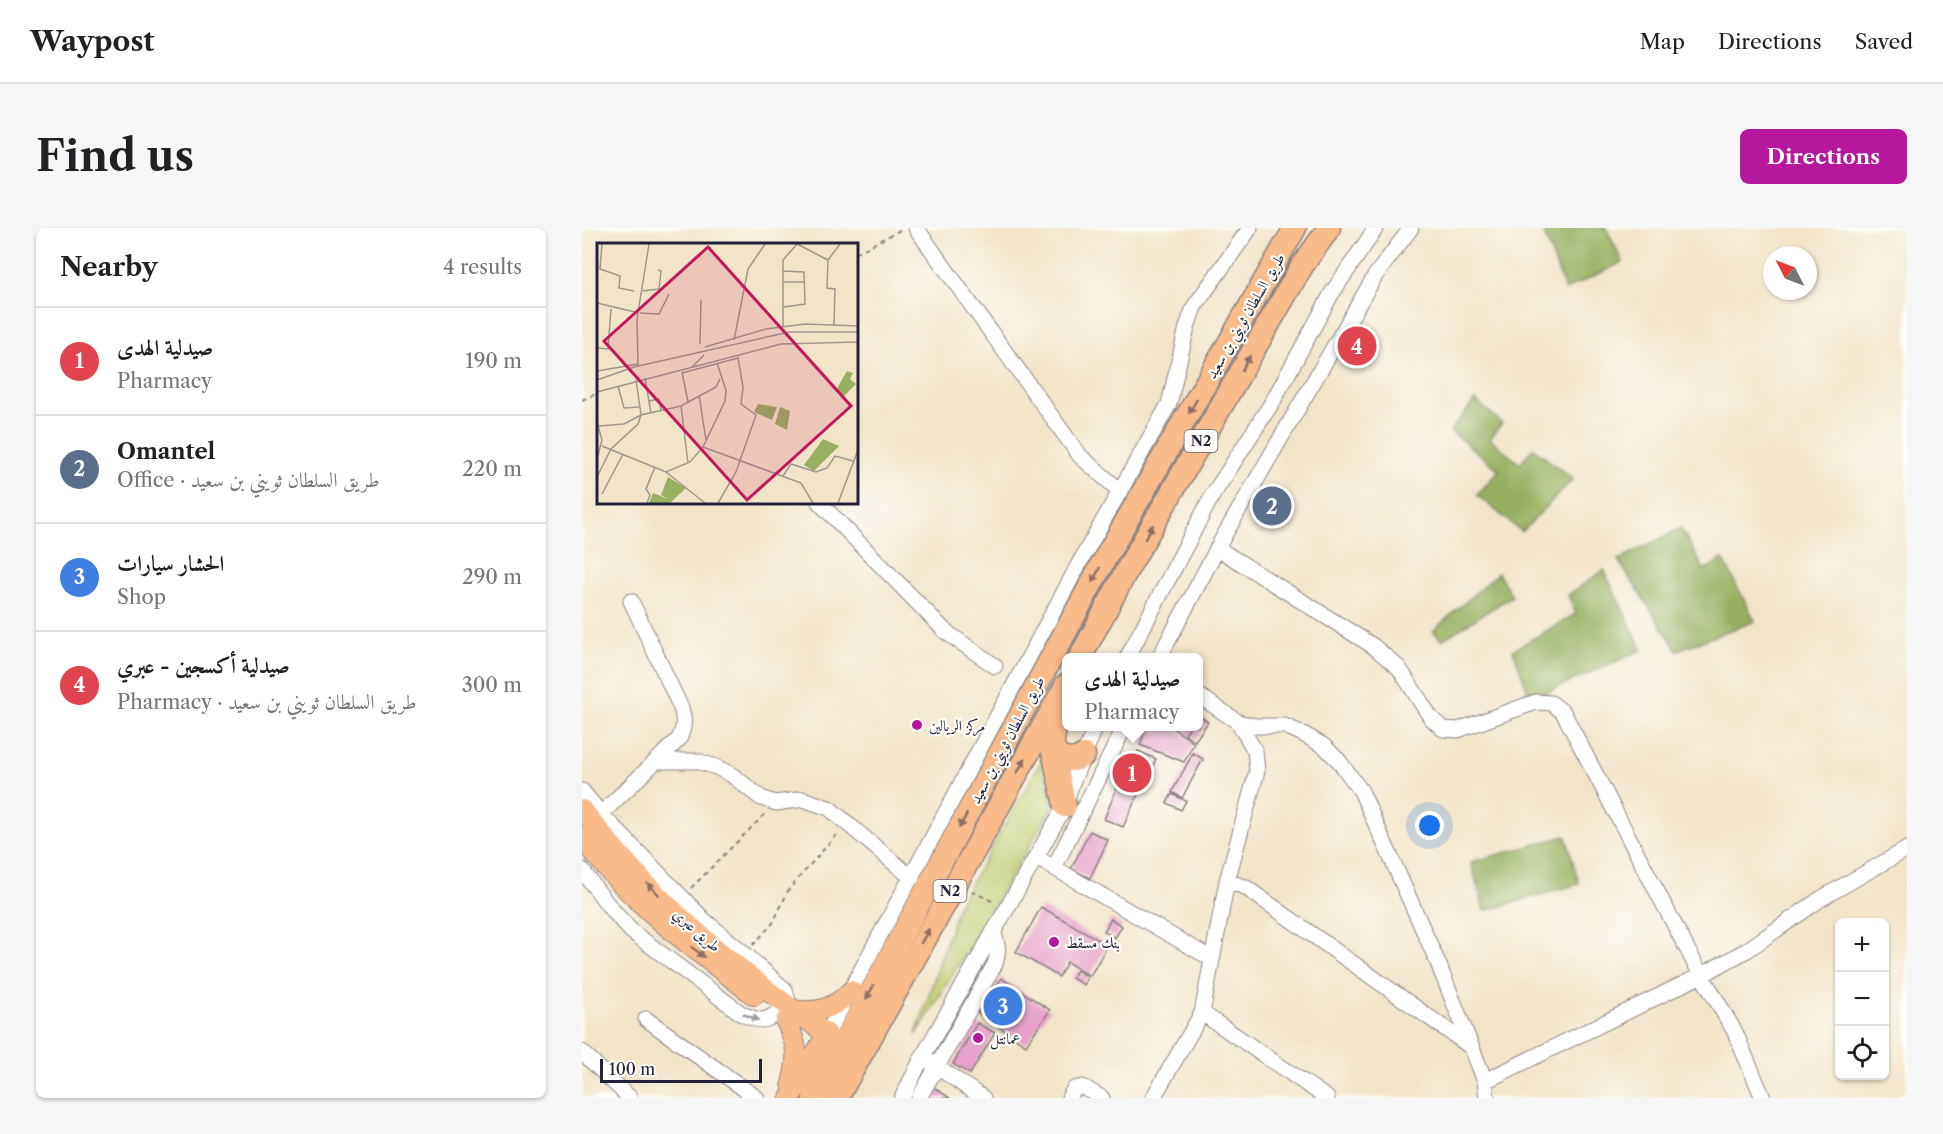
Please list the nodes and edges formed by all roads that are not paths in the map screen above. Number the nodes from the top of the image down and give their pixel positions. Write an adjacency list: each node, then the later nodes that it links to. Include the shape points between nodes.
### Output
1 (916, 228): 7 (street, via 1080,456)
2 (1250, 228): 7 (street, via 1194,307 1171,398)
3 (1295, 228): 53 (highway, طريق السلطان ثويني بن سعيد / N2, one-way to 53, via 1108,553)
4 (1329, 228): 11 (highway, طريق السلطان ثويني بن سعيد / N2, one-way to 4, via 1297,276)
5 (1376, 228): 12 (street, via 1332,293 1273,401 1212,496)
6 (1411, 228): 9 (street, via 1375,276)
7 (1120, 491): 32 (street)
8 (821, 504): 14 (street, via 946,632)
9 (1217, 548): 13 (street); 38 (street, via 1373,646 1399,668 1431,718 1443,729 1458,730 1536,702 1551,703 1563,712)
10 (631, 601): 23 (street, via 684,718 679,739)
11 (1082, 653)
12 (1129, 653)
13 (1161, 653)
14 (995, 666)
15 (1062, 693): 54 (highway, طريق السلطان ثويني بن سعيد / N2, one-way to 15)
16 (1203, 698): 18 (street)
17 (1062, 699): 21 (highway)
18 (1238, 722): 33 (street, via 1255,751 1257,771); 44 (street, via 1284,726 1315,740 1339,761 1361,791)
19 (1094, 731): 22 (street)
20 (1122, 731): 30 (street)
21 (1052, 747): 22 (highway, via 1062,759); 25 (highway)
22 (1084, 755): 25 (street)
23 (657, 761): 26 (street); 32 (street, via 698,761 732,775 761,798 776,803 803,799 829,808)
24 (582, 791): 26 (street)
25 (1065, 806): 29 (street)
26 (592, 812): 35 (main road, طريق عبري, one-way to 26, via 617,853)
27 (582, 837): 34 (main road, طريق عبري)
28 (1907, 849): 38 (street)
29 (1036, 858): 30 (street); 36 (street)
30 (1054, 868): 37 (street)
31 (582, 870): 40 (street, one-way to 40, via 631,931 742,1014 761,1021)
32 (912, 878): 39 (street)
33 (1227, 881): 37 (street); 44 (street, via 1245,887)
34 (629, 893): 35 (main road, via 663,916); 40 (main road, طريق عبري, one-way to 40, via 693,948)
35 (679, 904): 40 (main road, طريق عبري); 40 (street, via 704,920 785,990)
36 (993, 932): 46 (street); 47 (street, via 998,942 995,964)
37 (1212, 958): 41 (street)
38 (1702, 975): 49 (street); 63 (street, via 1735,1032)
39 (851, 991): 40 (main road, via 831,1007); 43 (street)
40 (786, 1013): 43 (main road, طريق عبري); 52 (main road, via 798,1056)
41 (1202, 1013): 60 (street); 61 (street)
42 (646, 1019): 51 (street)
43 (823, 1041): 52 (main road)
44 (1471, 1047): 49 (street)
45 (582, 1052): 48 (street)
46 (922, 1058): 47 (street); 55 (street)
47 (936, 1066): 56 (street); 57 (street)
48 (588, 1068): 50 (street)
49 (1485, 1081): 62 (street)
50 (630, 1098)
51 (757, 1098)
52 (789, 1098)
53 (814, 1098)
54 (837, 1098)
55 (902, 1098)
56 (919, 1098)
57 (983, 1098)
58 (1069, 1098): 59 (street, via 1078,1087)
59 (1102, 1098)
60 (1153, 1098)
61 (1327, 1098)
62 (1487, 1098)
63 (1763, 1098)

